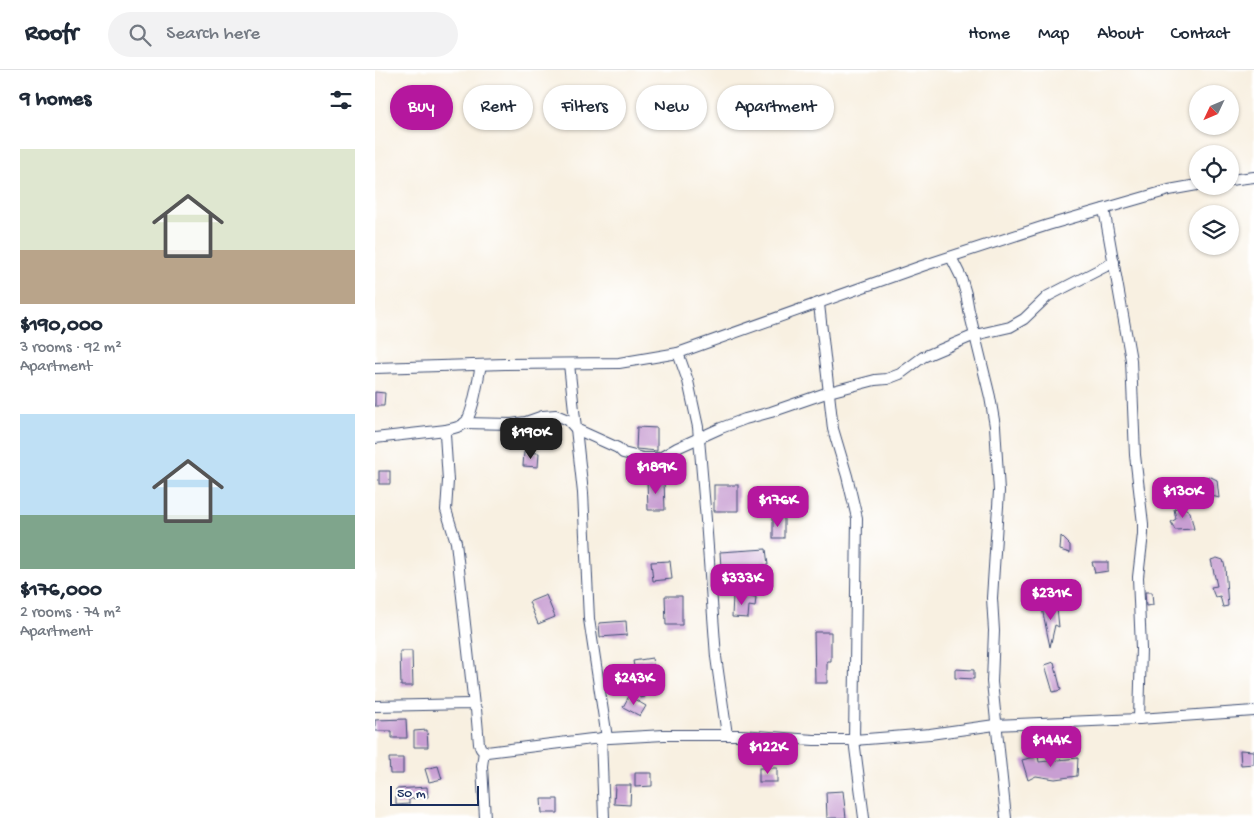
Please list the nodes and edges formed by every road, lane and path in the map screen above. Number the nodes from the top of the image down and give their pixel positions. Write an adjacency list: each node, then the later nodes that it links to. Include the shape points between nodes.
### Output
1 (1254, 177): 2 (street)
2 (1239, 179)
3 (1189, 186): 4 (street)
4 (1104, 209): 5 (street); 6 (street)
5 (951, 257): 7 (street); 8 (street, via 964,286)
6 (1113, 262): 8 (street, via 1048,296 1024,319 1010,327); 22 (street, via 1131,360 1135,455 1143,524 1138,577)
7 (819, 304): 9 (street); 13 (street)
8 (975, 335): 13 (street, via 923,357 900,374); 23 (street, via 990,397 999,472 993,598)
9 (678, 353): 10 (street, via 619,363); 18 (street, via 688,381)
10 (569, 364): 11 (street); 15 (street)
11 (481, 365): 12 (street); 14 (street, via 473,403)
12 (375, 368)
13 (829, 392): 18 (street, via 721,428); 26 (street, via 833,429 857,518)
14 (464, 423): 15 (street, via 512,424 556,415 568,420); 16 (street)
15 (576, 429): 18 (street, via 623,453 643,458 660,458); 25 (street, via 586,531 589,619)
16 (446, 430): 17 (street); 20 (street, via 446,510 456,542)
17 (375, 438)
18 (699, 439): 24 (street, via 716,657)
19 (375, 706): 20 (street, via 465,702)
20 (474, 706): 27 (street, via 479,744)
21 (1254, 710): 22 (street)
22 (1139, 719): 23 (street)
23 (995, 725): 26 (street); 31 (street)
24 (727, 734): 25 (street); 26 (street)
25 (604, 738): 27 (street); 29 (street)
26 (854, 740): 30 (street)
27 (483, 751): 28 (street)
28 (485, 818)
29 (604, 818)
30 (864, 818)
31 (1006, 818)

